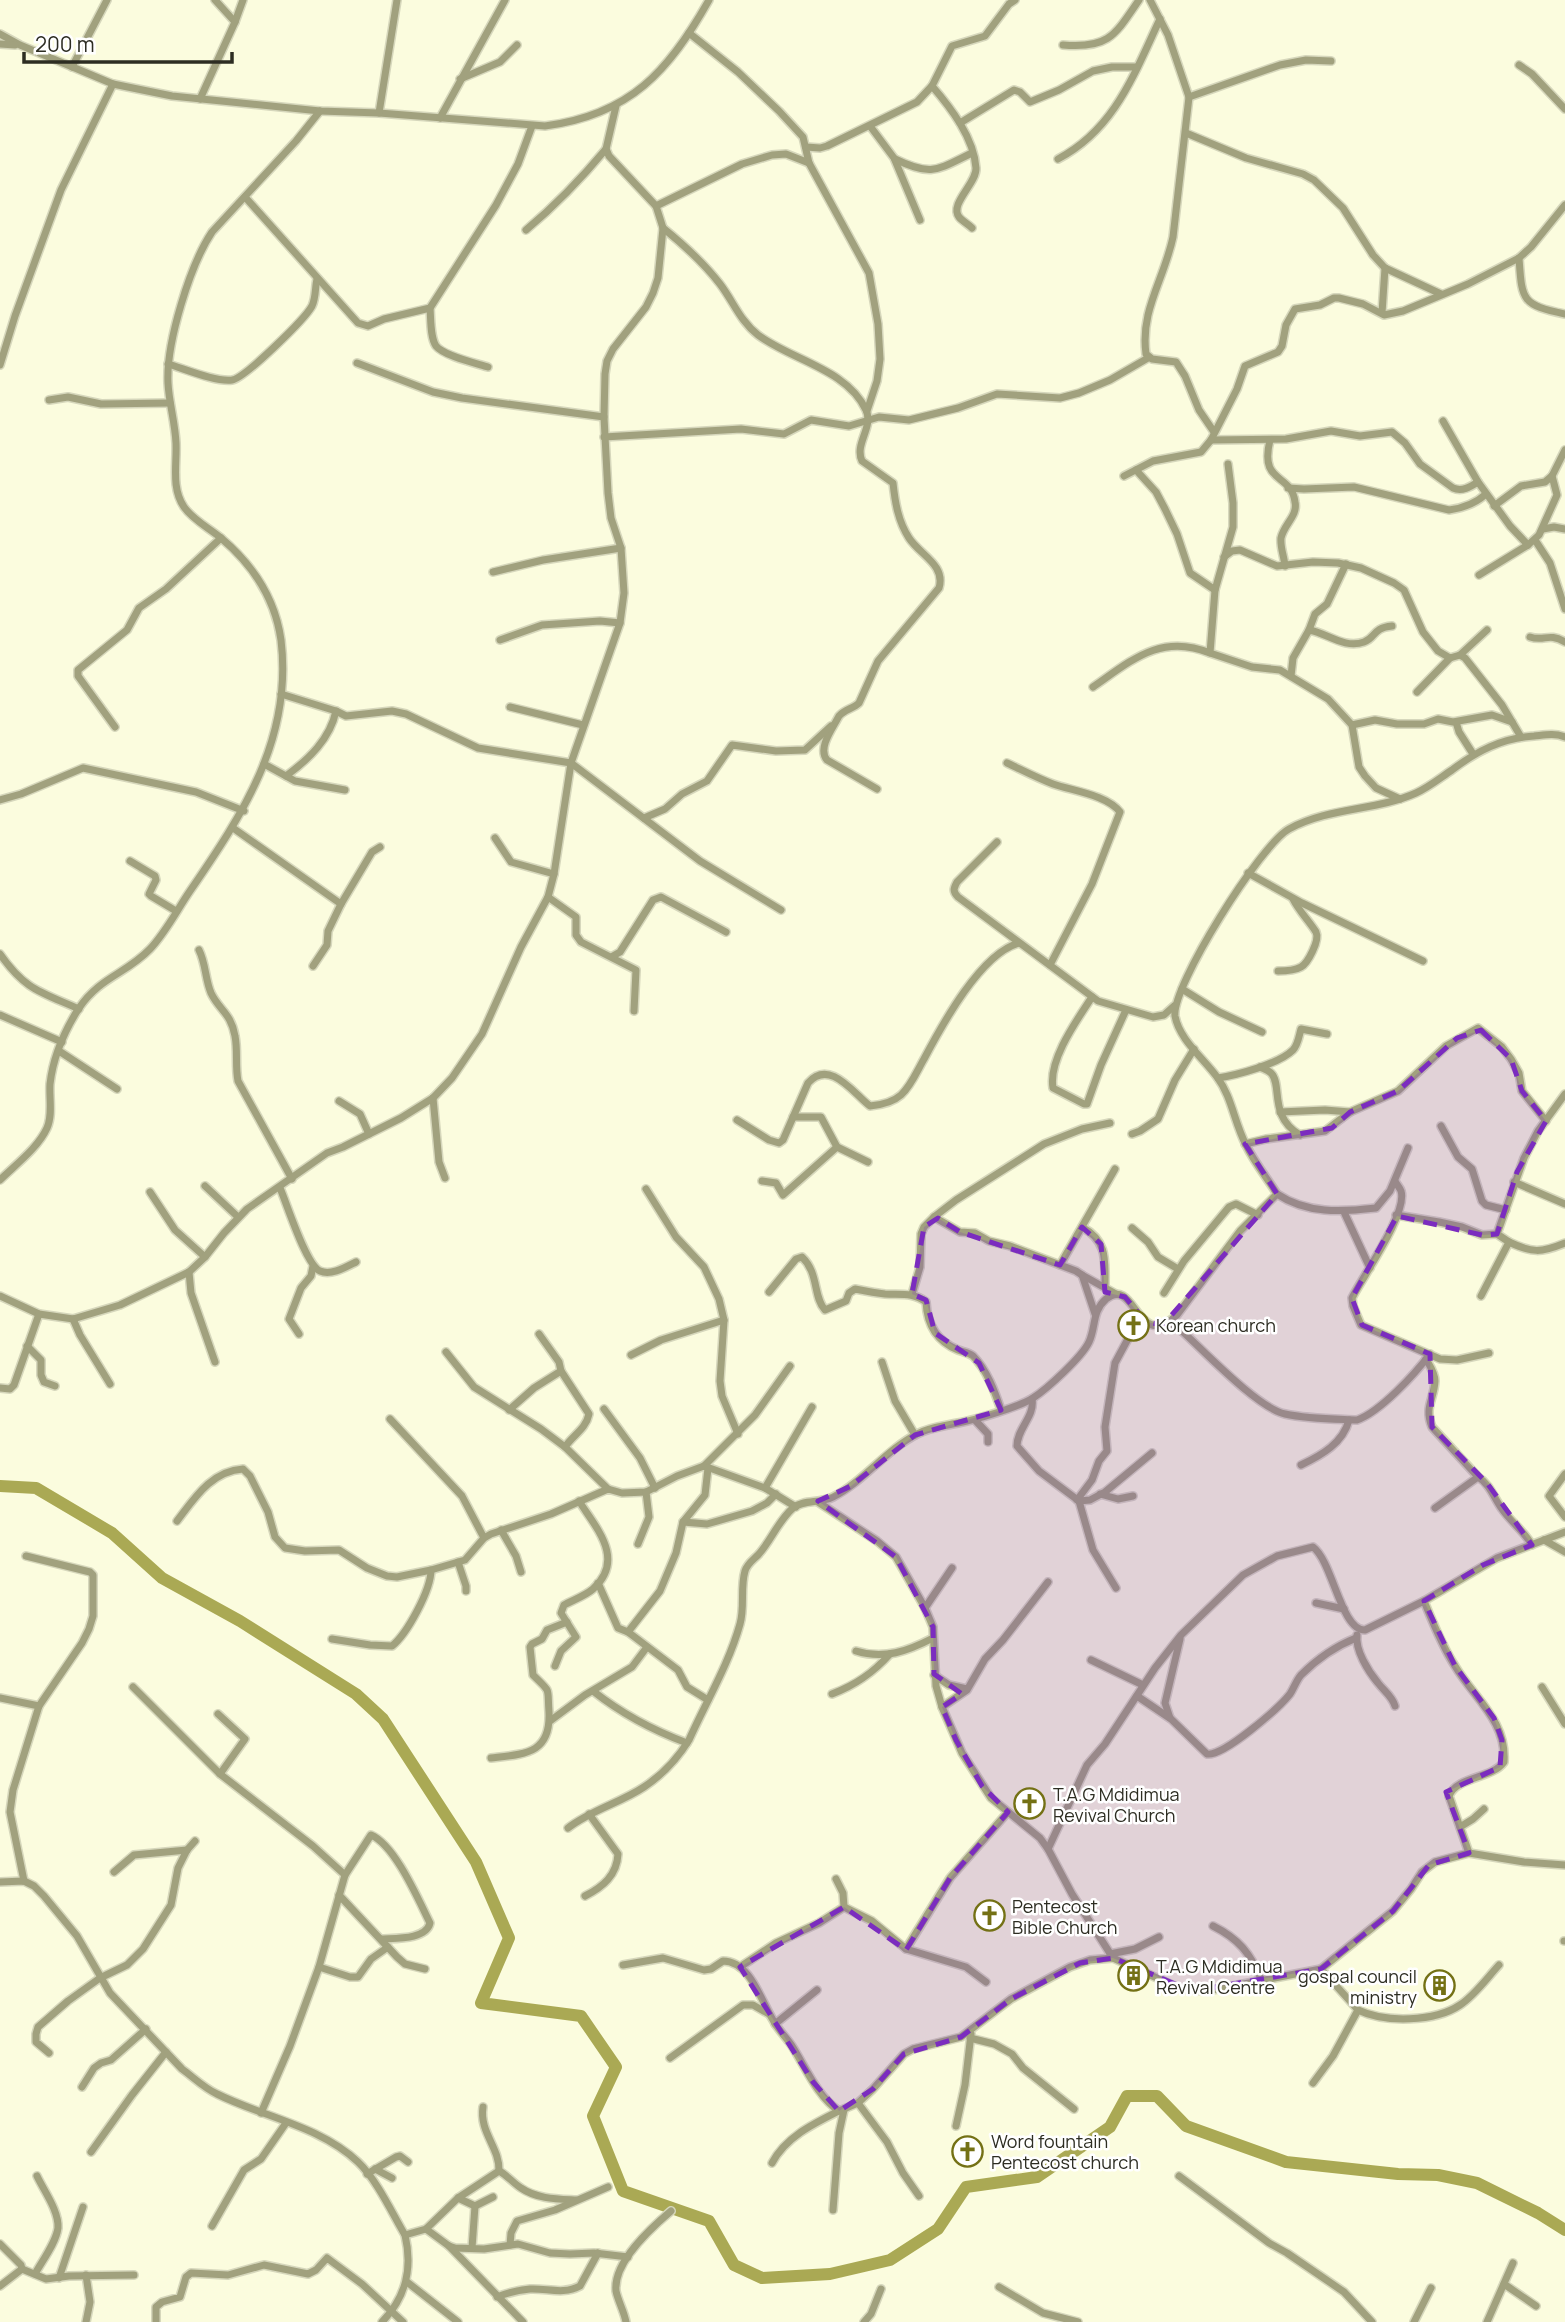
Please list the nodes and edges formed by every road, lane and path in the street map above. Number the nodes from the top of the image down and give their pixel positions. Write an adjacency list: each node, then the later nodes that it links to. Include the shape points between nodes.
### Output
1 (107, 0): 20 (street)
2 (215, 0): 11 (street)
3 (243, 0): 11 (street)
4 (397, 0): 30 (street)
5 (505, 0): 22 (street)
6 (709, 0): 12 (street)
7 (1015, 0): 24 (street, via 985,36 952,46)
8 (1139, 0): 17 (street, via 1122,25 1102,42)
9 (1150, 0): 10 (street)
10 (1160, 19): 21 (street); 25 (street)
11 (235, 22): 26 (street)
12 (689, 33): 27 (street, via 675,55); 36 (street, via 779,111 803,137)
13 (0, 34): 15 (street)
14 (0, 44): 15 (street)
15 (20, 45): 20 (street)
16 (517, 45): 22 (street, via 500,62)
17 (1063, 45)
18 (1331, 61): 25 (street, via 1280,65)
19 (1519, 65): 28 (street)
20 (72, 67): 23 (street)
21 (1137, 67): 32 (street, via 1093,71 1030,102 1014,90); 40 (street, via 1100,128)
22 (460, 79): 31 (street)
23 (113, 84): 26 (street); 59 (street, via 58,198)
24 (932, 86): 32 (street); 34 (street, via 916,102)
25 (1189, 97): 35 (street)
26 (200, 99): 29 (street)
27 (616, 106): 33 (street, via 564,124); 37 (street)
28 (1565, 109)
29 (320, 111): 30 (street); 42 (street)
30 (379, 113): 31 (street)
31 (440, 118): 33 (street)
32 (960, 122): 38 (street)
33 (532, 126): 53 (street, via 519,164)
34 (870, 126): 36 (street, via 820,148); 39 (street)
35 (1186, 133): 50 (street, via 1314,180 1343,208); 56 (street, via 1169,256 1145,321)
36 (806, 147): 41 (street)
37 (606, 149): 44 (street); 48 (street, via 576,185)
38 (972, 153): 39 (street, via 934,171); 47 (street, via 976,170 956,211)
39 (894, 158): 45 (street)
40 (1058, 159)
41 (809, 163): 44 (street, via 786,154 772,155 742,164); 63 (street, via 869,273 880,359)
42 (245, 197): 51 (street); 58 (street, via 212,232 194,263)
43 (1565, 205): 49 (street)
44 (656, 206): 46 (street)
45 (920, 220)
46 (663, 228): 63 (street, via 721,284 743,321 758,335 829,373); 64 (street, via 653,293 607,361)
47 (972, 228)
48 (526, 230)
49 (1519, 258): 52 (street); 55 (street, via 1521,290 1526,298 1542,309)
50 (1385, 268): 52 (street); 54 (street)
51 (317, 279): 53 (street, via 363,326); 58 (street, via 312,306 239,378 229,381)
52 (1442, 295): 54 (street, via 1403,311)
53 (430, 308): 60 (street, via 437,348)
54 (1382, 313): 67 (street, via 1339,298 1295,309 1278,352 1245,366)
55 (1565, 314)
56 (1148, 358): 65 (street, via 1110,380 1060,398 997,394 934,415); 67 (street, via 1177,362)
57 (357, 363): 64 (street, via 442,394)
58 (168, 364): 62 (street)
59 (0, 365)
60 (488, 367)
61 (49, 400): 62 (street)
62 (170, 403): 81 (street, via 180,500)
63 (867, 411): 65 (street)
64 (604, 416): 68 (street)
65 (869, 420): 68 (street, via 849,426 811,420 784,434 741,429); 108 (street, via 860,450 862,461 893,483 909,538 942,578 939,588 878,662 859,703 842,712)
66 (1443, 421): 75 (street)
67 (1213, 436): 69 (street); 72 (street, via 1201,452 1164,458)
68 (604, 437): 83 (street, via 611,518)
69 (1270, 440): 75 (street, via 1331,431 1360,436 1392,432 1420,464 1453,488 1466,489); 76 (street, via 1267,465)
70 (1565, 450): 74 (street)
71 (1228, 464): 84 (street, via 1233,527)
72 (1136, 470): 73 (street); 89 (street, via 1165,509 1190,572)
73 (1124, 476)
74 (1552, 476): 78 (street, via 1545,482 1521,486); 79 (street, via 1557,495)
75 (1478, 482): 77 (street)
76 (1288, 488): 77 (street, via 1354,487 1449,510 1463,508); 86 (street, via 1296,507 1281,541)
77 (1486, 494): 78 (street)
78 (1494, 506): 82 (street)
79 (1543, 528): 80 (street); 82 (street)
80 (1565, 529)
81 (221, 538): 104 (street, via 259,578 272,606 281,642); 112 (street, via 139,608 127,630 78,670)
82 (1531, 542): 88 (street); 90 (street, via 1550,563)
83 (621, 548): 87 (street); 91 (street, via 624,593)
84 (1224, 557): 86 (street, via 1240,550 1266,563); 89 (street)
85 (1346, 564): 86 (street); 93 (street); 100 (street, via 1400,587 1430,642)
86 (1285, 566)
87 (492, 572)
88 (1479, 575)
89 (1215, 590): 98 (street)
90 (1565, 609)
91 (620, 624): 96 (street, via 542,625); 110 (street)
92 (1392, 626): 93 (street, via 1355,643)
93 (1310, 630): 101 (street, via 1293,658)
94 (1486, 630): 99 (street)
95 (1530, 637): 97 (street, via 1555,636)
96 (500, 640)
97 (1565, 642)
98 (1210, 653): 101 (street); 102 (street, via 1194,647 1164,646 1142,654)
99 (1460, 655): 100 (street); 109 (street)
100 (1450, 658): 103 (street)
101 (1291, 676): 111 (street, via 1328,699)
102 (1093, 687)
103 (1417, 692)
104 (281, 694): 106 (street); 118 (street)
105 (510, 707): 110 (street)
106 (337, 711): 116 (street, via 346,716 392,711 478,748); 119 (street, via 325,739)
107 (1456, 722): 109 (street, via 1492,715); 111 (street, via 1375,720); 115 (street)
108 (835, 723): 120 (street, via 823,756); 125 (street, via 805,750 732,745 707,781)
109 (1514, 723): 113 (street)
110 (583, 725): 116 (street)
111 (1352, 725): 123 (street, via 1359,767 1376,788)
112 (115, 727)
113 (1521, 737): 114 (street); 115 (street)
114 (1565, 737)
115 (1473, 754): 123 (street, via 1425,789)
116 (571, 763): 125 (street); 132 (street)
117 (1007, 763): 144 (street, via 1103,800 1120,812 1092,884)
118 (264, 764): 119 (street); 124 (street)
119 (286, 776): 121 (street, via 308,785)
120 (877, 789)
121 (345, 790)
122 (0, 800): 124 (street, via 83,768 196,792)
123 (1401, 800): 131 (street, via 1343,810 1287,830)
124 (244, 811): 126 (street)
125 (644, 818): 137 (street, via 700,861)
126 (233, 828): 135 (street); 136 (street)
127 (495, 838): 132 (street, via 511,862)
128 (997, 842): 139 (street, via 957,882 954,893)
129 (380, 847): 135 (street, via 372,852)
130 (130, 861): 136 (street, via 155,876 150,896)
131 (1248, 873): 134 (street); 147 (street)
132 (554, 874): 133 (street)
133 (548, 897): 142 (street, via 576,917 578,939); 163 (street, via 482,1034)
134 (1292, 898): 143 (street); 146 (street, via 1318,939 1305,964)
135 (341, 904): 145 (street, via 328,931 327,945)
136 (176, 911): 150 (street, via 149,951 99,985)
137 (781, 911)
138 (726, 932): 142 (street, via 661,897 653,900)
139 (1019, 943): 144 (street); 167 (street, via 1003,950 975,978 898,1098 870,1106 846,1082 828,1075 814,1076)
140 (199, 950): 181 (street, via 212,995 232,1024 238,1081)
141 (0, 954): 150 (street, via 29,987)
142 (613, 957): 152 (street, via 636,970)
143 (1423, 961)
144 (1050, 965): 148 (street)
145 (313, 966)
146 (1278, 971)
147 (1182, 989): 149 (street); 154 (street)
148 (1092, 997): 151 (street); 151 (street, via 1052,1073 1054,1088 1079,1102 1087,1104)
149 (1174, 1006): 151 (street, via 1153,1017); 157 (street, via 1178,1026)
150 (79, 1009): 156 (street)
151 (1126, 1010)
152 (634, 1011)
153 (0, 1015): 156 (street)
154 (1262, 1032)
155 (1327, 1034): 159 (street, via 1301,1029 1293,1050)
156 (62, 1042): 158 (street)
157 (1195, 1049): 160 (street); 173 (street, via 1158,1119)
158 (59, 1051): 161 (street); 182 (street, via 44,1135)
159 (1260, 1067): 160 (street); 165 (street, via 1273,1077)
160 (1218, 1078): 175 (street)
161 (117, 1089)
162 (1565, 1094): 169 (street)
163 (433, 1098): 172 (street); 180 (street, via 439,1162)
164 (339, 1101): 172 (street, via 360,1114)
165 (1280, 1112): 166 (street); 174 (street)
166 (1350, 1112): 169 (street, via 1390,1096 1446,1046 1478,1028 1507,1053 1519,1073 1522,1091); 174 (street, via 1325,1131)
167 (793, 1117): 168 (street, via 783,1140 776,1144); 176 (street, via 821,1117)
168 (737, 1120)
169 (1546, 1121): 185 (street)
170 (1110, 1123): 197 (street, via 1044,1144)
171 (1441, 1126): 192 (street, via 1458,1157 1472,1169 1482,1201)
172 (369, 1134): 181 (street, via 327,1153)
173 (1132, 1134)
174 (1300, 1135): 175 (street)
175 (1245, 1144): 190 (street)
176 (837, 1147): 178 (street); 183 (street, via 783,1195 776,1183)
177 (1408, 1148): 184 (street)
178 (868, 1162)
179 (1115, 1169): 198 (street)
180 (445, 1178)
181 (292, 1179): 187 (street)
182 (0, 1180)
183 (762, 1181)
184 (1395, 1181): 193 (street, via 1376,1208); 195 (street, via 1402,1199)
185 (1514, 1182): 191 (street); 192 (street)
186 (205, 1186): 196 (street)
187 (280, 1188): 196 (street); 206 (street)
188 (646, 1189): 221 (street, via 676,1237 704,1267)
189 (150, 1192): 203 (street, via 175,1230)
190 (1277, 1194): 193 (street, via 1315,1210); 194 (street)
191 (1565, 1204)
192 (1506, 1210): 200 (street)
193 (1343, 1212): 207 (street)
194 (1258, 1215): 208 (street, via 1236,1205 1229,1207); 223 (street, via 1240,1231)
195 (1396, 1216): 200 (street, via 1462,1227 1482,1236); 207 (street)
196 (237, 1217): 203 (street)
197 (934, 1217): 205 (street, via 960,1232 975,1233); 214 (street, via 923,1227 920,1267)
198 (1082, 1227): 205 (street); 211 (street, via 1094,1233 1101,1244)
199 (1132, 1228): 208 (street, via 1155,1254)
200 (1497, 1234): 201 (street)
201 (1509, 1242): 202 (street, via 1539,1252); 217 (street)
202 (1565, 1243)
203 (205, 1257): 209 (street)
204 (356, 1262): 206 (street, via 330,1272)
205 (1060, 1265): 210 (street)
206 (313, 1266): 224 (street, via 289,1319)
207 (1370, 1268): 230 (street, via 1352,1298 1361,1325)
208 (1178, 1269): 213 (street)
209 (189, 1272): 220 (street, via 120,1305); 231 (street, via 191,1293)
210 (1082, 1275): 211 (street); 219 (street)
211 (1105, 1287): 215 (street)
212 (769, 1292): 214 (street, via 802,1257 825,1310 846,1301 855,1289)
213 (1164, 1293)
214 (912, 1294): 242 (street, via 926,1302 935,1333 979,1363)
215 (1116, 1294): 219 (street, via 1104,1301); 222 (street, via 1130,1301)
216 (0, 1296): 218 (street)
217 (1481, 1296)
218 (38, 1314): 220 (street); 226 (street)
219 (1095, 1315): 238 (street, via 1086,1347)
220 (73, 1319): 235 (street)
221 (724, 1320): 229 (street); 246 (street, via 720,1381)
222 (1146, 1322): 223 (street); 262 (street, via 1129,1337 1115,1363 1105,1427 1107,1451)
223 (1168, 1323): 245 (street, via 1266,1407 1284,1414)
224 (299, 1334)
225 (539, 1334): 234 (street)
226 (27, 1346): 236 (street, via 41,1360 44,1381); 237 (street, via 14,1385)
227 (446, 1352): 241 (street, via 474,1387)
228 (1489, 1353): 230 (street, via 1448,1360)
229 (631, 1355)
230 (1428, 1357): 245 (street, via 1374,1411); 254 (street, via 1435,1381 1428,1410 1432,1427)
231 (215, 1362)
232 (882, 1362): 247 (street, via 895,1401)
233 (790, 1366): 246 (street)
234 (561, 1371): 241 (street); 249 (street, via 589,1414)
235 (110, 1384)
236 (55, 1387)
237 (0, 1388)
238 (1032, 1399): 242 (street); 262 (street, via 1032,1411 1017,1446 1039,1471)
239 (812, 1407): 256 (street)
240 (604, 1409): 255 (street, via 640,1458)
241 (509, 1410): 249 (street)
242 (1001, 1410): 244 (street)
243 (390, 1419): 272 (street, via 462,1496)
244 (975, 1420): 247 (street); 248 (street, via 988,1434)
245 (1349, 1420): 251 (street, via 1340,1440)
246 (738, 1434): 252 (street)
247 (915, 1435): 264 (street, via 850,1486)
248 (988, 1442)
249 (565, 1447): 257 (street)
250 (1152, 1453): 260 (street)
251 (1301, 1465)
252 (706, 1467): 255 (street); 256 (street); 269 (street, via 705,1495)
253 (1565, 1474): 267 (street, via 1549,1496)
254 (1478, 1477): 266 (street); 275 (street)
255 (655, 1488): 258 (street)
256 (765, 1488): 259 (street)
257 (608, 1489): 258 (street); 263 (street)
258 (646, 1492): 274 (street, via 649,1517)
259 (776, 1494): 265 (street); 269 (street, via 752,1511 707,1524)
260 (1100, 1494): 261 (street, via 1118,1499); 262 (street)
261 (1133, 1496)
262 (1078, 1500): 284 (street, via 1093,1550)
263 (579, 1501): 270 (street); 283 (street, via 607,1546 607,1564)
264 (818, 1502): 265 (street); 288 (street, via 888,1549)
265 (796, 1507): 310 (street, via 746,1569 740,1624)
266 (1435, 1508)
267 (1565, 1517)
268 (177, 1521): 280 (street, via 204,1486 243,1469 268,1511 275,1537 285,1548 339,1550 387,1576)
269 (683, 1522): 291 (street, via 660,1591)
270 (501, 1530): 272 (street); 281 (street)
271 (1565, 1532): 273 (street)
272 (484, 1538): 278 (street, via 465,1560)
273 (1544, 1540): 275 (street); 276 (street)
274 (638, 1544)
275 (1532, 1545): 286 (street, via 1483,1565)
276 (1565, 1552)
277 (26, 1556): 311 (street, via 93,1575 89,1629)
278 (457, 1562): 280 (street); 285 (street)
279 (952, 1569): 288 (street)
280 (431, 1570): 295 (street, via 414,1615 392,1646)
281 (521, 1572)
282 (1048, 1582): 305 (street, via 985,1659)
283 (598, 1583): 290 (street, via 564,1605 561,1614); 291 (street, via 618,1628)
284 (1116, 1588)
285 (466, 1591)
286 (1424, 1601): 292 (street); 326 (street, via 1455,1666 1494,1718 1502,1740 1503,1765 1450,1793)
287 (1316, 1603): 289 (street)
288 (925, 1608): 294 (street)
289 (1344, 1609): 292 (street); 293 (street, via 1323,1558 1312,1547 1305,1548 1277,1556 1243,1575)
290 (567, 1622): 300 (street, via 576,1637 561,1651); 316 (street, via 547,1630 530,1647 533,1675 544,1683 551,1698)
291 (628, 1632): 296 (street)
292 (1357, 1634): 312 (street, via 1371,1672); 315 (street, via 1317,1661 1282,1702 1217,1753 1206,1754)
293 (1181, 1635): 302 (street); 315 (street, via 1165,1703)
294 (933, 1637): 298 (street); 301 (street)
295 (332, 1639)
296 (647, 1647): 306 (street, via 632,1668); 310 (street, via 678,1670 687,1688)
297 (856, 1651): 298 (street)
298 (890, 1654): 307 (street, via 873,1672)
299 (1091, 1660): 302 (street)
300 (555, 1666)
301 (934, 1674): 305 (street, via 948,1685); 313 (street)
302 (1143, 1685): 308 (street)
303 (133, 1687): 320 (street)
304 (1542, 1687): 317 (street)
305 (967, 1689): 313 (street)
306 (593, 1691): 316 (street); 318 (street, via 629,1717)
307 (832, 1694)
308 (1137, 1696): 315 (street); 329 (street, via 1087,1765)
309 (0, 1698): 311 (street)
310 (708, 1700): 318 (street)
311 (39, 1706): 323 (street)
312 (1395, 1706)
313 (942, 1707): 324 (street, via 982,1786)
314 (218, 1714): 320 (street, via 245,1739)
315 (1171, 1720)
316 (550, 1721): 319 (street, via 544,1741 527,1753)
317 (1565, 1724)
318 (687, 1743): 325 (street, via 655,1779)
319 (491, 1758)
320 (220, 1774): 334 (street)
321 (0, 1808): 323 (street)
322 (1484, 1809): 326 (street)
323 (10, 1812): 336 (street)
324 (1008, 1812): 329 (street); 345 (street, via 950,1878)
325 (589, 1814): 327 (street); 339 (street, via 618,1858 607,1881)
326 (1460, 1827): 331 (street)
327 (568, 1828)
328 (195, 1841): 330 (street)
329 (1048, 1849): 346 (street)
330 (187, 1850): 333 (street, via 134,1855); 353 (street, via 174,1881 171,1906 143,1949 127,1965)
331 (1469, 1853): 332 (street); 352 (street, via 1429,1866 1393,1911)
332 (1565, 1865)
333 (114, 1872)
334 (345, 1875): 338 (street); 343 (street, via 371,1835 399,1865 430,1927 416,1935)
335 (836, 1879): 340 (street)
336 (24, 1881): 337 (street); 353 (street, via 44,1896 77,1936)
337 (0, 1882)
338 (339, 1895): 343 (street); 349 (street)
339 (585, 1896)
340 (844, 1907): 345 (street, via 872,1921); 350 (street)
341 (1213, 1926): 354 (street, via 1251,1955)
342 (1159, 1937): 346 (street)
343 (381, 1939): 344 (street)
344 (388, 1947): 349 (street, via 371,1959 358,1977); 351 (street, via 405,1964)
345 (906, 1950): 355 (street, via 966,1967)
346 (1111, 1956): 354 (street, via 1192,1991); 361 (street, via 1070,1967 1011,1999)
347 (623, 1965): 350 (street, via 663,1958 704,1969 727,1960)
348 (1499, 1965): 357 (street, via 1460,2005 1446,2012 1401,2019)
349 (319, 1967): 371 (street)
350 (740, 1967): 358 (street)
351 (425, 1969)
352 (1321, 1969): 354 (street); 357 (street)
353 (100, 1978): 360 (street); 363 (street, via 38,2027 36,2042)
354 (1261, 1979)
355 (986, 1982)
356 (817, 1990): 359 (street)
357 (1358, 2011): 365 (street)
358 (769, 2015): 359 (street); 364 (street, via 743,2005)
359 (775, 2024): 370 (street, via 813,2082)
360 (146, 2029): 362 (street); 366 (street, via 111,2060 94,2068)
361 (970, 2035): 367 (street, via 920,2045 904,2054); 369 (street, via 1012,2054); 373 (street)
362 (166, 2052): 371 (street, via 214,2093); 374 (street)
363 (49, 2053)
364 (670, 2057)
365 (1313, 2083)
366 (82, 2087)
367 (858, 2103): 370 (street); 383 (street)
368 (483, 2107): 378 (street, via 482,2125)
369 (1073, 2109)
370 (841, 2111): 376 (street, via 789,2141); 389 (street)
371 (261, 2113): 372 (street)
372 (286, 2123): 377 (street, via 314,2133); 391 (street, via 261,2159 244,2170)
373 (956, 2126)
374 (91, 2152)
375 (408, 2162): 377 (street, via 400,2156)
376 (772, 2163)
377 (371, 2171): 381 (street); 393 (street)
378 (499, 2171): 385 (street); 386 (street, via 534,2195)
379 (37, 2176): 402 (street, via 58,2227)
380 (1179, 2176): 424 (street, via 1343,2292)
381 (393, 2178)
382 (608, 2187): 386 (street)
383 (919, 2196)
384 (493, 2197): 387 (street)
385 (458, 2198): 387 (street); 392 (street)
386 (576, 2200): 395 (street, via 517,2221)
387 (475, 2206): 397 (street)
388 (83, 2207): 405 (street)
389 (833, 2210)
390 (671, 2211): 399 (street)
391 (212, 2226)
392 (426, 2229): 393 (street); 396 (street)
393 (404, 2235): 406 (street, via 410,2264)
394 (0, 2244): 401 (street)
395 (510, 2245): 397 (street); 398 (street, via 550,2253)
396 (449, 2246): 397 (street); 412 (street)
397 (472, 2248)
398 (598, 2253): 399 (street); 412 (street, via 580,2286)
399 (628, 2257): 421 (street, via 616,2280)
400 (1513, 2263): 407 (street)
401 (22, 2269): 402 (street); 408 (street)
402 (35, 2274): 405 (street)
403 (86, 2275): 404 (street); 405 (street); 415 (street, via 90,2302)
404 (134, 2275)
405 (59, 2278)
406 (407, 2281): 414 (street); 419 (street)
407 (1504, 2284): 413 (street); 426 (street)
408 (0, 2286)
409 (999, 2287): 423 (street, via 1043,2313)
410 (881, 2288): 422 (street)
411 (1431, 2288): 425 (street)
412 (497, 2297): 420 (street)
413 (1536, 2306)
414 (392, 2312): 416 (street, via 327,2258 308,2274 264,2264 228,2275 191,2273 180,2297 156,2307); 417 (street); 418 (street)
415 (86, 2322)
416 (156, 2322)
417 (382, 2322)
418 (403, 2322)
419 (458, 2322)
420 (523, 2322)
421 (626, 2322)
422 (864, 2322)
423 (1078, 2322)
424 (1372, 2322)
425 (1414, 2322)
426 (1487, 2322)

